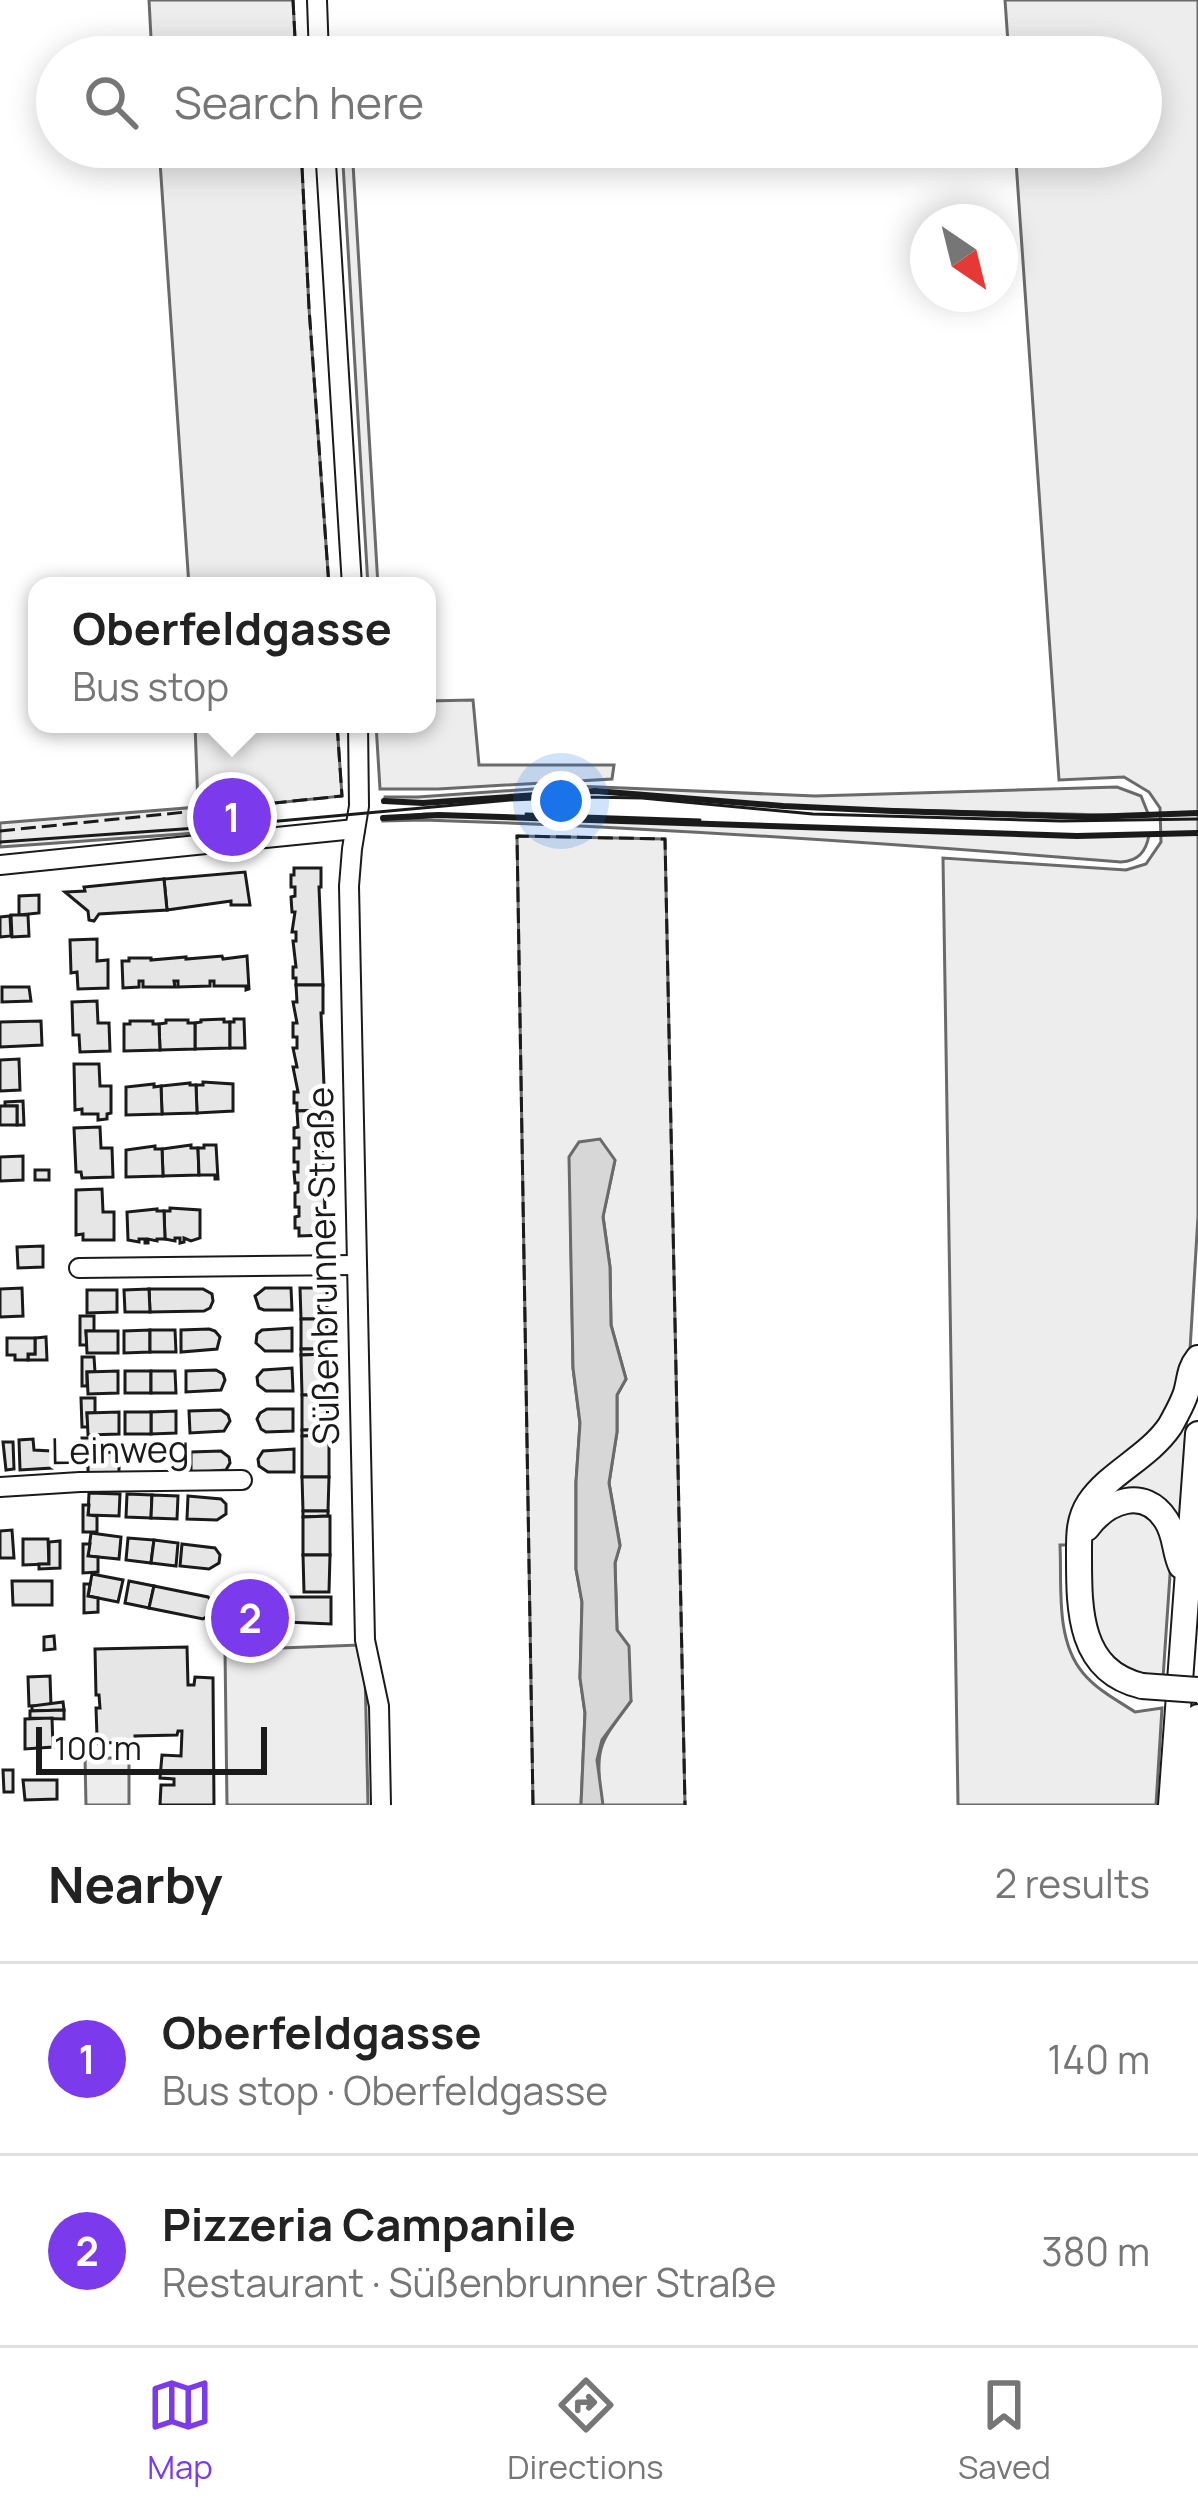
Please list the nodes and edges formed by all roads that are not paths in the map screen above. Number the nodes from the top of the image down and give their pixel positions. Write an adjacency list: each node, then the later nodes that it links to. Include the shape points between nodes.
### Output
1 (317, 0): 2 (street)
2 (318, 36)
3 (326, 168): 4 (street)
4 (351, 577)
5 (358, 733): 6 (street, Süßenbrunner Straße)
6 (355, 830): 7 (street); 8 (street, Süßenbrunner Straße, via 349,886)
7 (0, 865)
8 (356, 1265): 9 (street); 18 (street, Süßenbrunner Straße, via 365,1640 379,1706)
9 (79, 1268)
10 (1198, 1358): 14 (highway, via 1166,1431 1091,1499)
11 (1198, 1434): 15 (highway)
12 (242, 1480): 13 (street, Leinweg)
13 (0, 1487)
14 (1079, 1540): 15 (highway, via 1102,1509 1137,1500 1166,1520); 16 (highway, bridge, via 1087,1636 1102,1664 1125,1682)
15 (1187, 1576): 19 (highway)
16 (1198, 1690)
17 (1198, 1717): 20 (highway)
18 (381, 1805)
19 (1171, 1805)
20 (1193, 1805)

